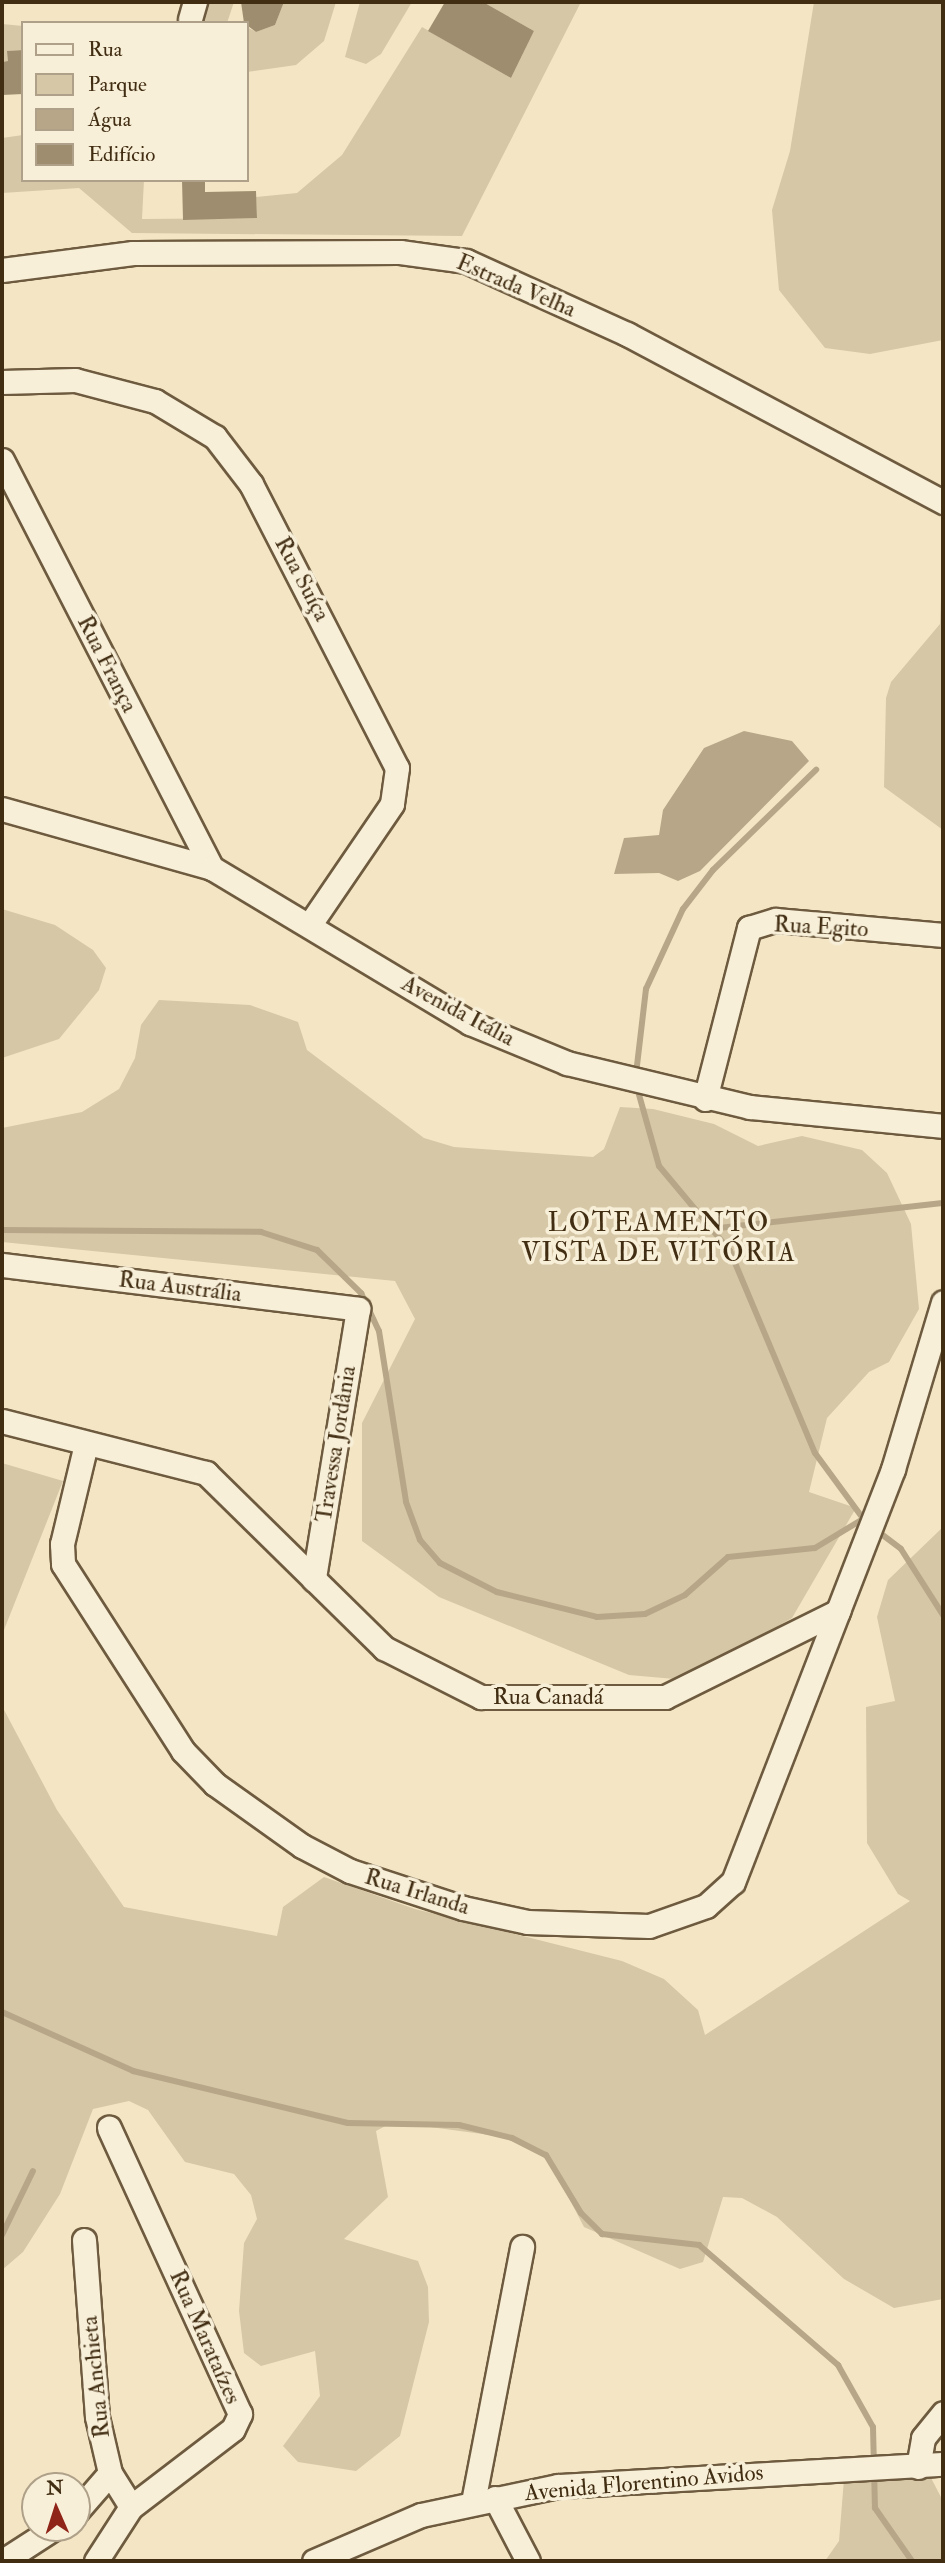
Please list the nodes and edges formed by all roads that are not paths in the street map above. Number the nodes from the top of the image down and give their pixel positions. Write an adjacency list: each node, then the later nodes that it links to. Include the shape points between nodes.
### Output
1 (2, 270): 4 (street, Estrada Velha, via 133,253 400,252 466,261 627,334)
2 (2, 382): 7 (street, Rua Suíça, via 75,380 155,401 215,437 251,484 397,768 391,804)
3 (2, 460): 6 (street, Rua França)
4 (943, 502)
5 (2, 809): 6 (street, Avenida Itália)
6 (212, 868): 7 (street, Avenida Itália)
7 (310, 924): 9 (street, Avenida Itália, via 501,1038)
8 (943, 935): 9 (street, Rua Egito, via 776,920 749,928)
9 (705, 1099): 10 (street, Avenida Itália)
10 (943, 1126)
11 (2, 1265): 13 (street, Rua Austrália)
12 (943, 1302): 17 (street, via 893,1469)
13 (358, 1309): 16 (street, Travessa Jordânia)
14 (2, 1421): 15 (street, Rua Canadá)
15 (86, 1444): 16 (street, Rua Canadá, via 206,1473); 17 (street, Rua Irlanda, via 62,1544 63,1564 183,1751 215,1784 302,1846 350,1871 463,1908 527,1922 649,1926 706,1906 733,1882)
16 (314, 1579): 17 (street, Rua Canadá, via 384,1648 481,1697 665,1697)
17 (838, 1611)
18 (109, 2128): 27 (street, Rua Marataízes, via 240,2414 233,2429)
19 (84, 2240): 24 (street, Rua Anchieta, via 97,2417)
20 (522, 2247): 26 (street)
21 (943, 2413): 23 (street)
22 (943, 2464): 23 (street, Avenida Florentino Avidos)
23 (907, 2468): 26 (street, Avenida Florentino Avidos, via 620,2480)
24 (110, 2473): 25 (street); 27 (street, Rua Anchieta)
25 (91, 2495)
26 (484, 2500): 29 (street, Avenida Florentino Avidos, via 386,2527); 32 (street)
27 (131, 2507): 31 (street, Rua Marataízes)
28 (32, 2542): 30 (street)
29 (319, 2560)
30 (3, 2561)
31 (96, 2561)
32 (528, 2561)

